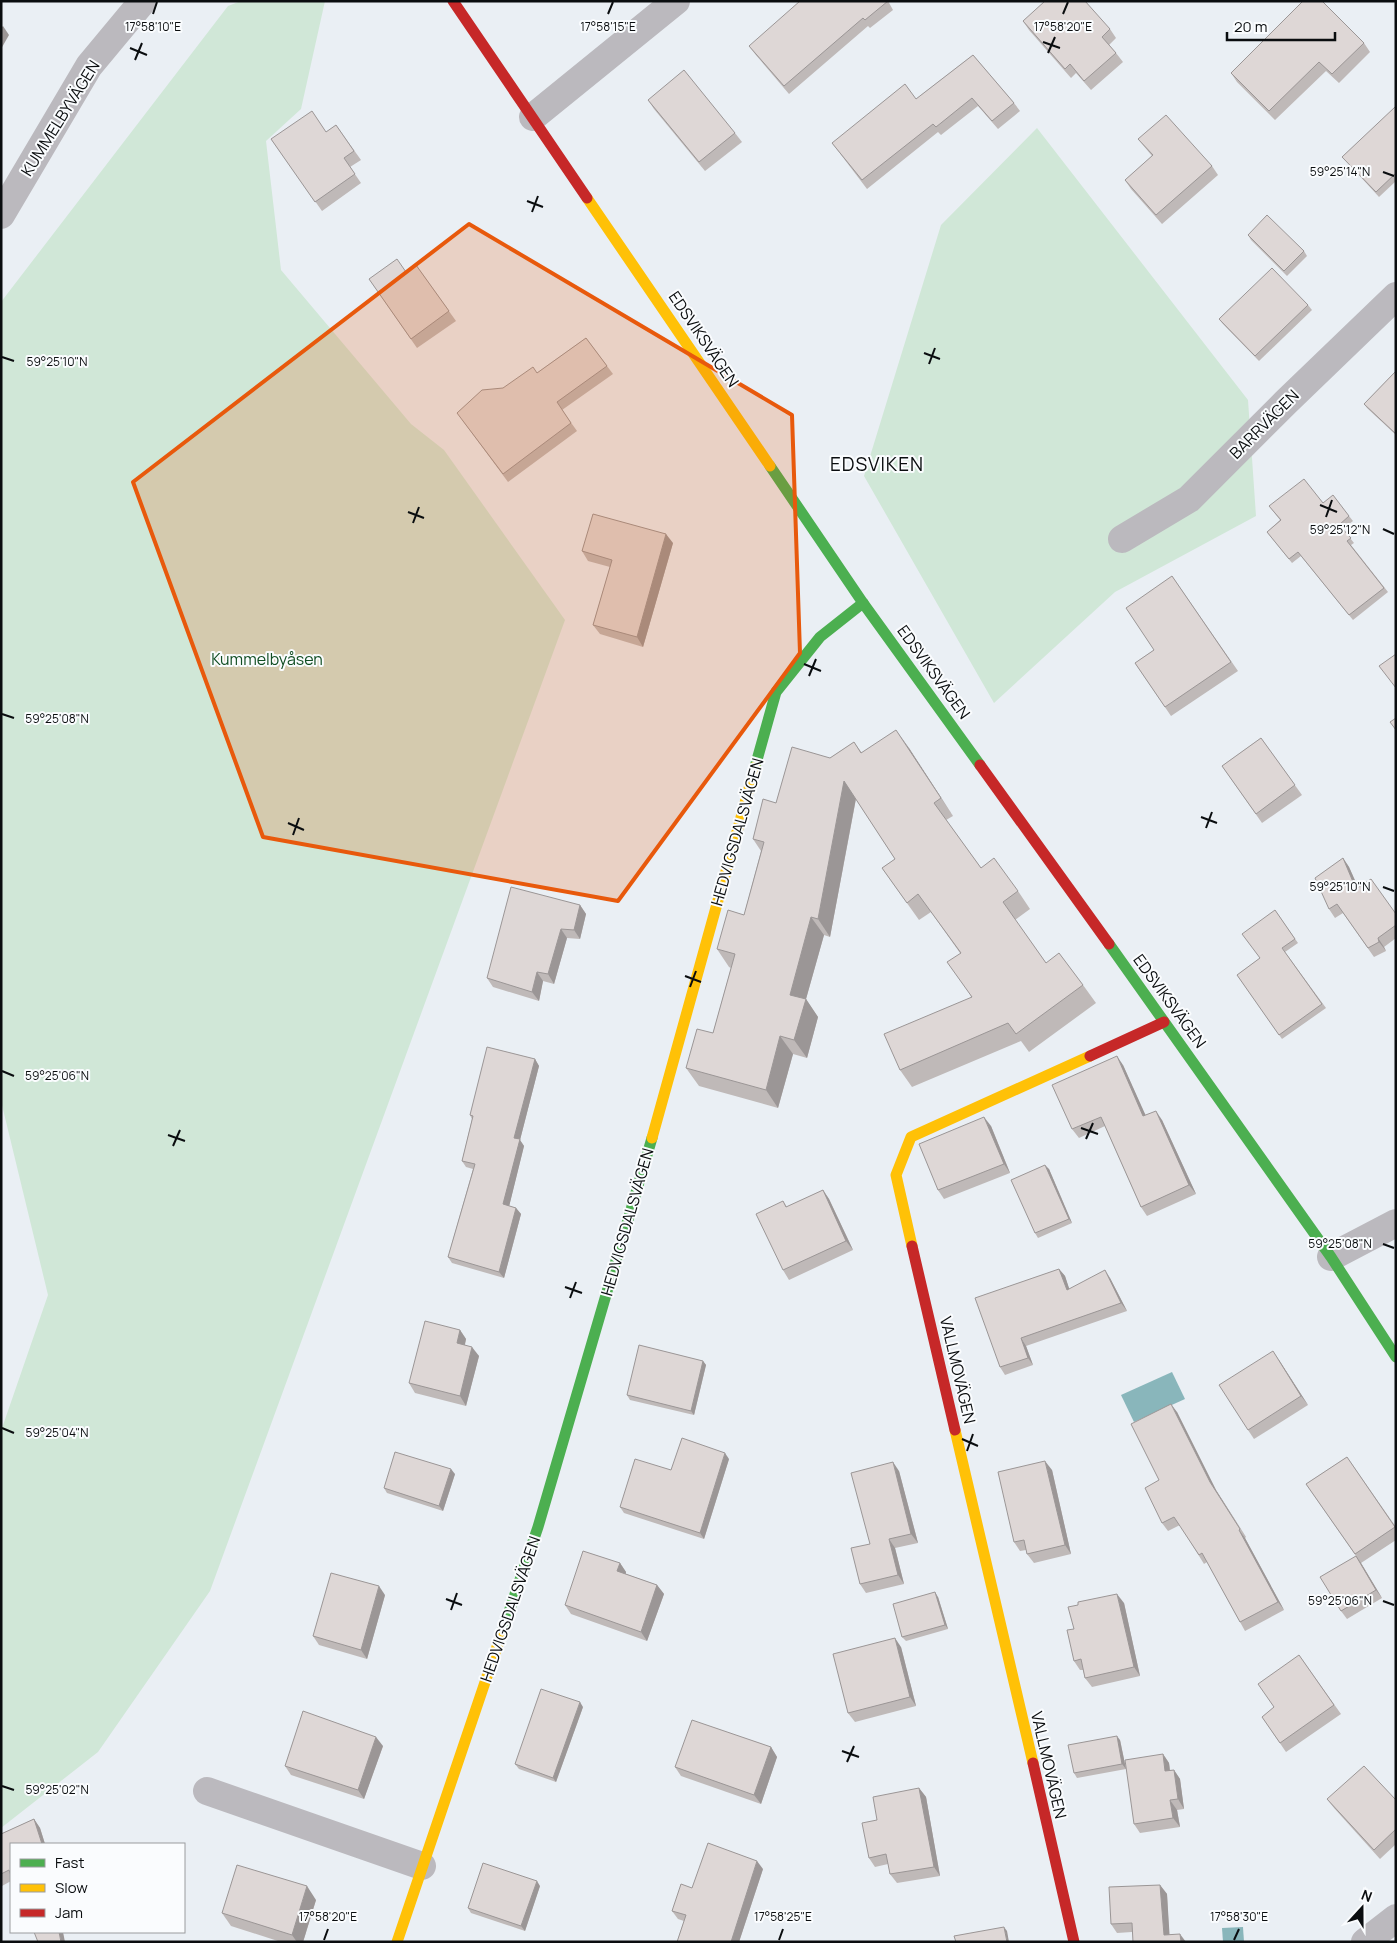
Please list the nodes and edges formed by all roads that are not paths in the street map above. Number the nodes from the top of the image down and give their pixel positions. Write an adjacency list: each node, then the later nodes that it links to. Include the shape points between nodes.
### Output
1 (143, 1): 5 (street, KUMMELBYVÄGEN, via 89,66)
2 (453, 1): 4 (street, EDSVIKSVÄGEN)
3 (676, 1): 4 (street)
4 (533, 117): 8 (street, EDSVIKSVÄGEN)
5 (1, 215)
6 (1396, 296): 7 (street, BARRVÄGEN, via 1189,499)
7 (1122, 539)
8 (864, 602): 9 (street, EDSVIKSVÄGEN); 14 (street, HEDVIGSDALSVÄGEN, via 820,636 776,692 657,1119 538,1527)
9 (1164, 1022): 11 (street, EDSVIKSVÄGEN); 17 (street, VALLMOVÄGEN, via 911,1137 896,1175)
10 (1396, 1224): 11 (street)
11 (1331, 1256): 12 (street, EDSVIKSVÄGEN)
12 (1396, 1357)
13 (206, 1792): 14 (street)
14 (422, 1866): 16 (street, HEDVIGSDALSVÄGEN)
15 (1396, 1918): 18 (street)
16 (397, 1942)
17 (1074, 1942)
18 (1365, 1942)

